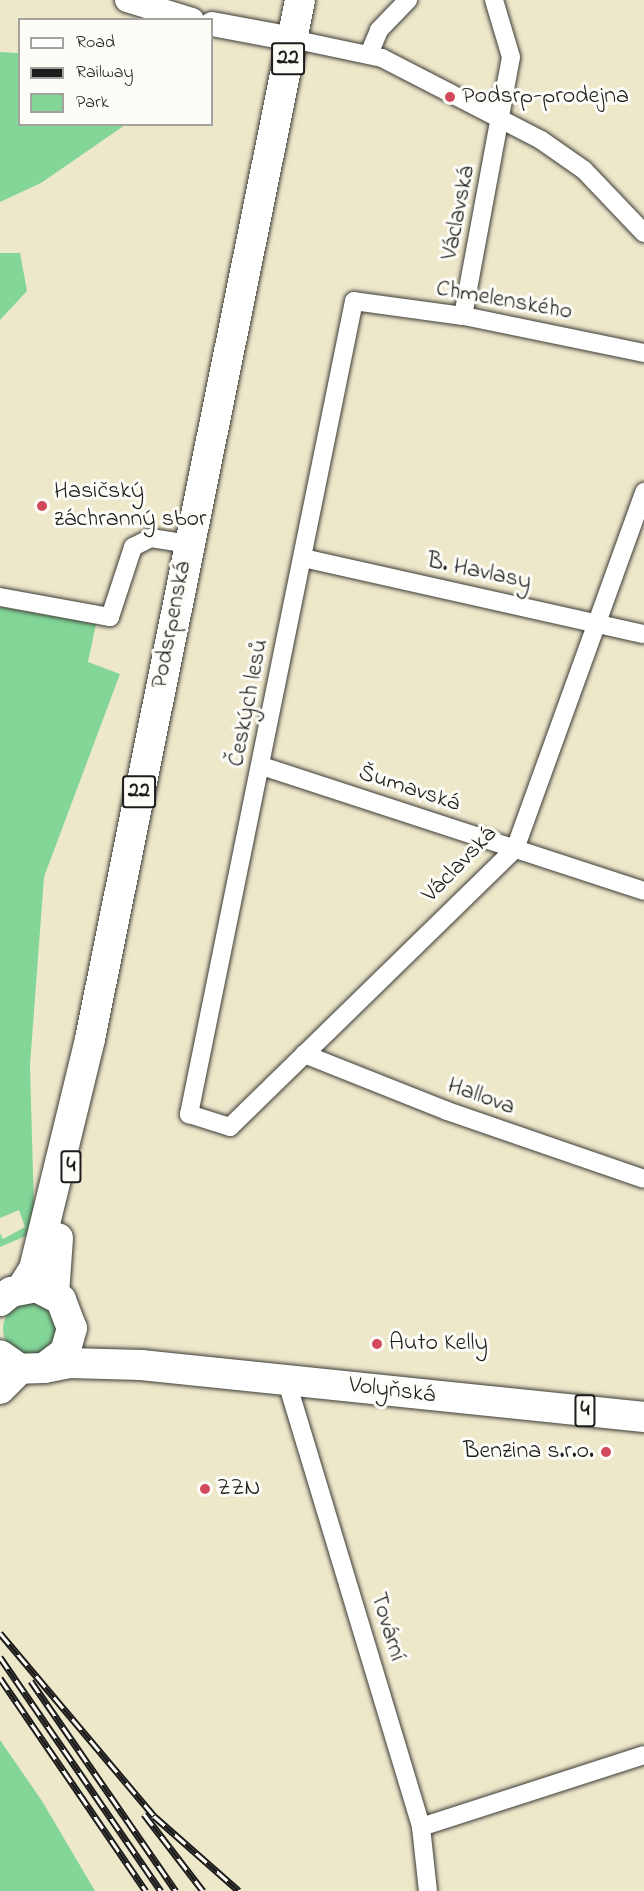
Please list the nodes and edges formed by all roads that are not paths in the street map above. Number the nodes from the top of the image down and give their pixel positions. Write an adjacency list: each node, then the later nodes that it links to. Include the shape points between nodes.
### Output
1 (127, 0): 5 (street)
2 (300, 0): 7 (main road, Podsrpenská / 22)
3 (408, 0): 8 (street, via 379,30)
4 (494, 0): 9 (street, Václavská, via 511,57)
5 (186, 18)
6 (213, 24): 7 (street)
7 (292, 39): 8 (street); 15 (main road, Podsrpenská / 22)
8 (369, 54): 9 (street)
9 (502, 118): 10 (street, via 584,170); 12 (street, Václavská)
10 (644, 233)
11 (354, 302): 12 (street, Chmelenského); 16 (street, Českých lesů)
12 (463, 316): 13 (street, Chmelenského)
13 (644, 353)
14 (644, 492): 18 (street, Václavská)
15 (187, 544): 17 (street, via 151,538 133,547 110,617); 23 (main road, Podsrpenská / 22)
16 (303, 558): 18 (street, B. Havlasy); 20 (street, Českých lesů)
17 (0, 597)
18 (598, 623): 19 (street, B. Havlasy); 21 (street, Václavská)
19 (644, 634)
20 (262, 766): 21 (street, Šumavská); 25 (street, Českých lesů)
21 (515, 849): 22 (street, Šumavská); 24 (street, Václavská)
22 (644, 891)
23 (90, 1039): 27 (main road, Podsrpenská / 22, via 34,1269); 28 (main road, Podsrpenská / 4)
24 (304, 1054): 25 (street, Václavská, via 230,1127); 26 (street, Hallova, via 447,1111)
25 (189, 1114)
26 (644, 1179)
27 (11, 1294): 28 (main road, Podsrpenská)
28 (54, 1294): 29 (main road, 4, via 69,1312)
29 (72, 1328): 30 (main road, Volyňská / 4, via 87,1352); 31 (main road, 4, via 65,1352)
30 (141, 1365): 31 (main road, Volyňská / 4, via 69,1363); 32 (main road, Volyňská / 4)
31 (16, 1370)
32 (286, 1379): 33 (main road, Volyňská / 4); 35 (street, Tovární)
33 (644, 1417)
34 (644, 1755): 35 (street)
35 (421, 1827): 36 (street, Tovární)
36 (428, 1891)

